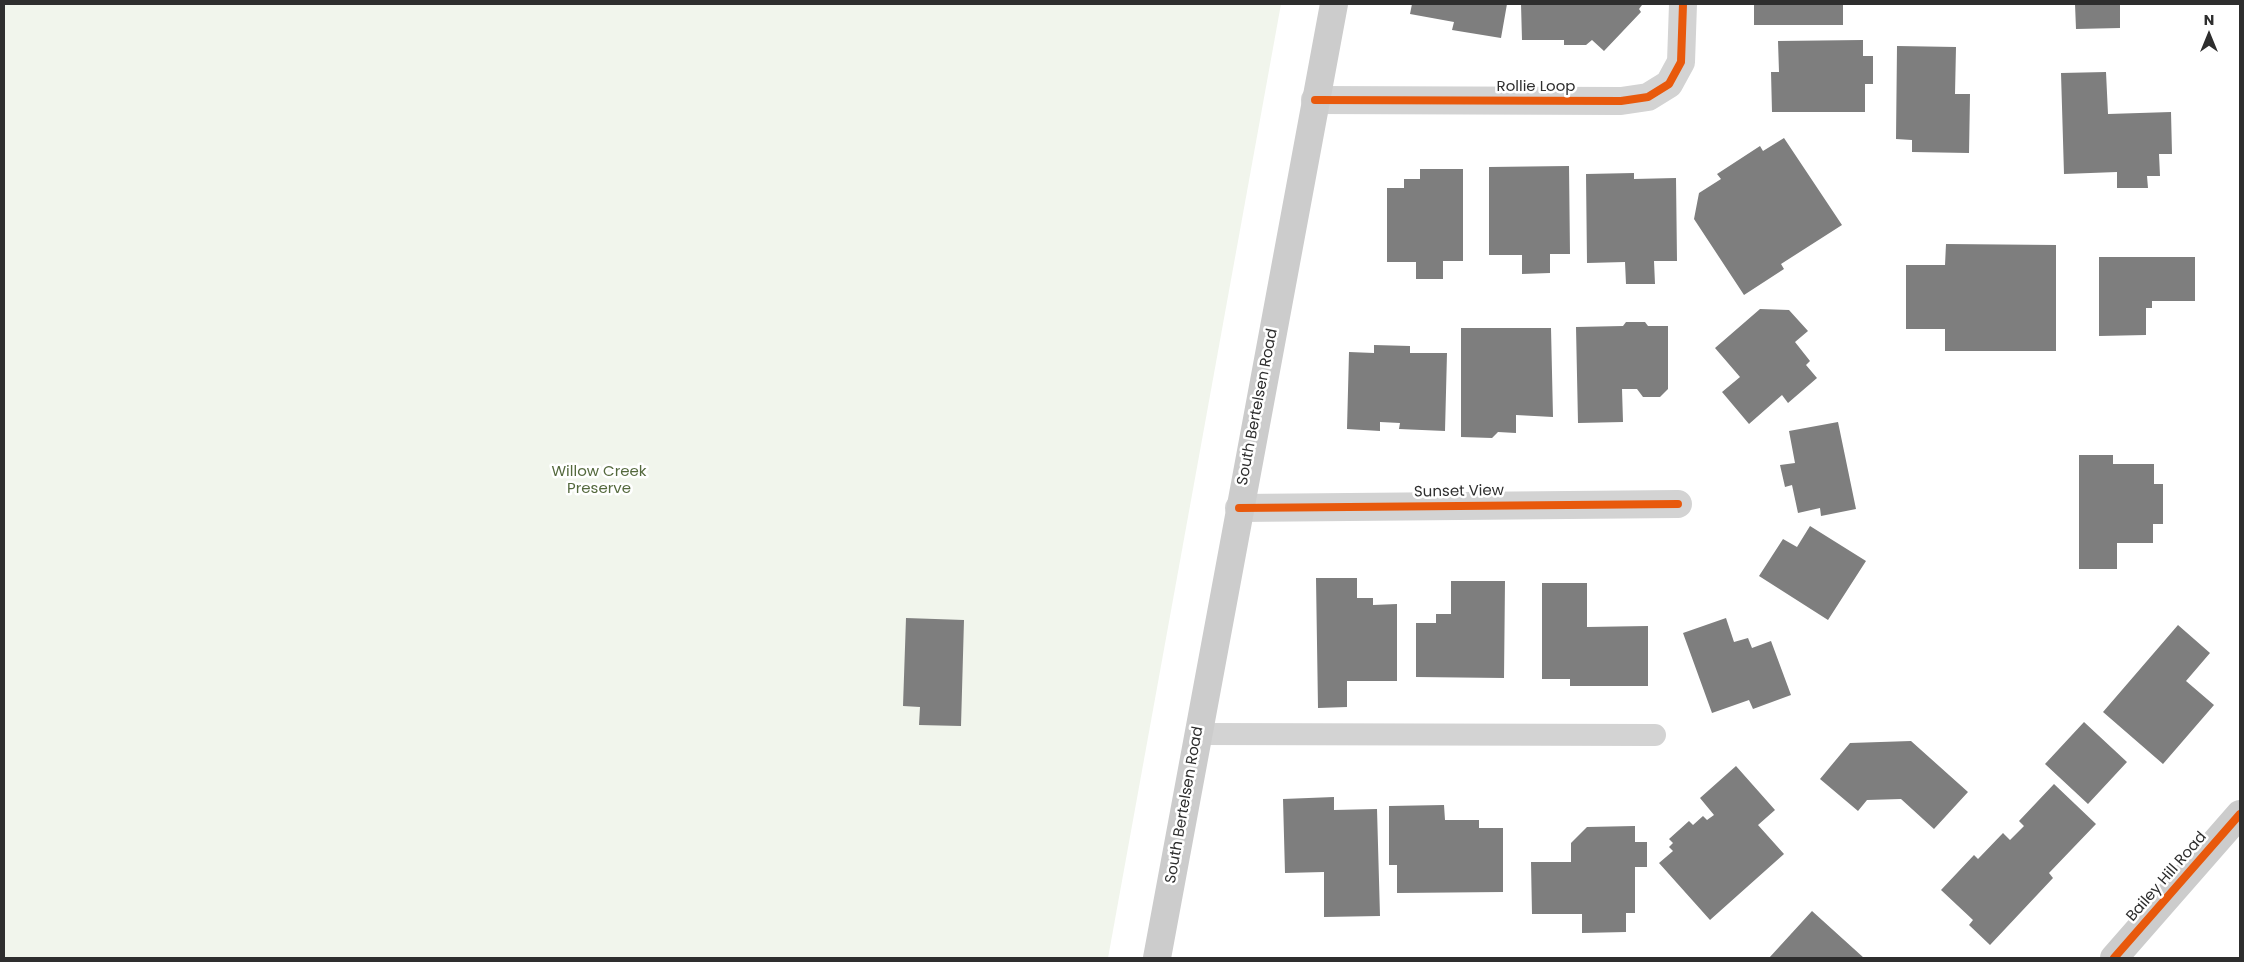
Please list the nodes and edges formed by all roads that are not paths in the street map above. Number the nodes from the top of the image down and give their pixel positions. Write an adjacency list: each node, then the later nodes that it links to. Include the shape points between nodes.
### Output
1 (1334, 4): 3 (main road, South Bertelsen Road)
2 (1683, 4): 3 (street, Rollie Loop, via 1682,62 1669,84 1648,97 1621,102)
3 (1315, 100): 5 (main road, South Bertelsen Road)
4 (1678, 504): 5 (street, Sunset View)
5 (1239, 508): 6 (main road, South Bertelsen Road)
6 (1198, 734): 7 (lane); 9 (main road, South Bertelsen Road)
7 (1654, 736)
8 (2240, 814): 10 (main road, Bailey Hill Road)
9 (1157, 958)
10 (2114, 958)

